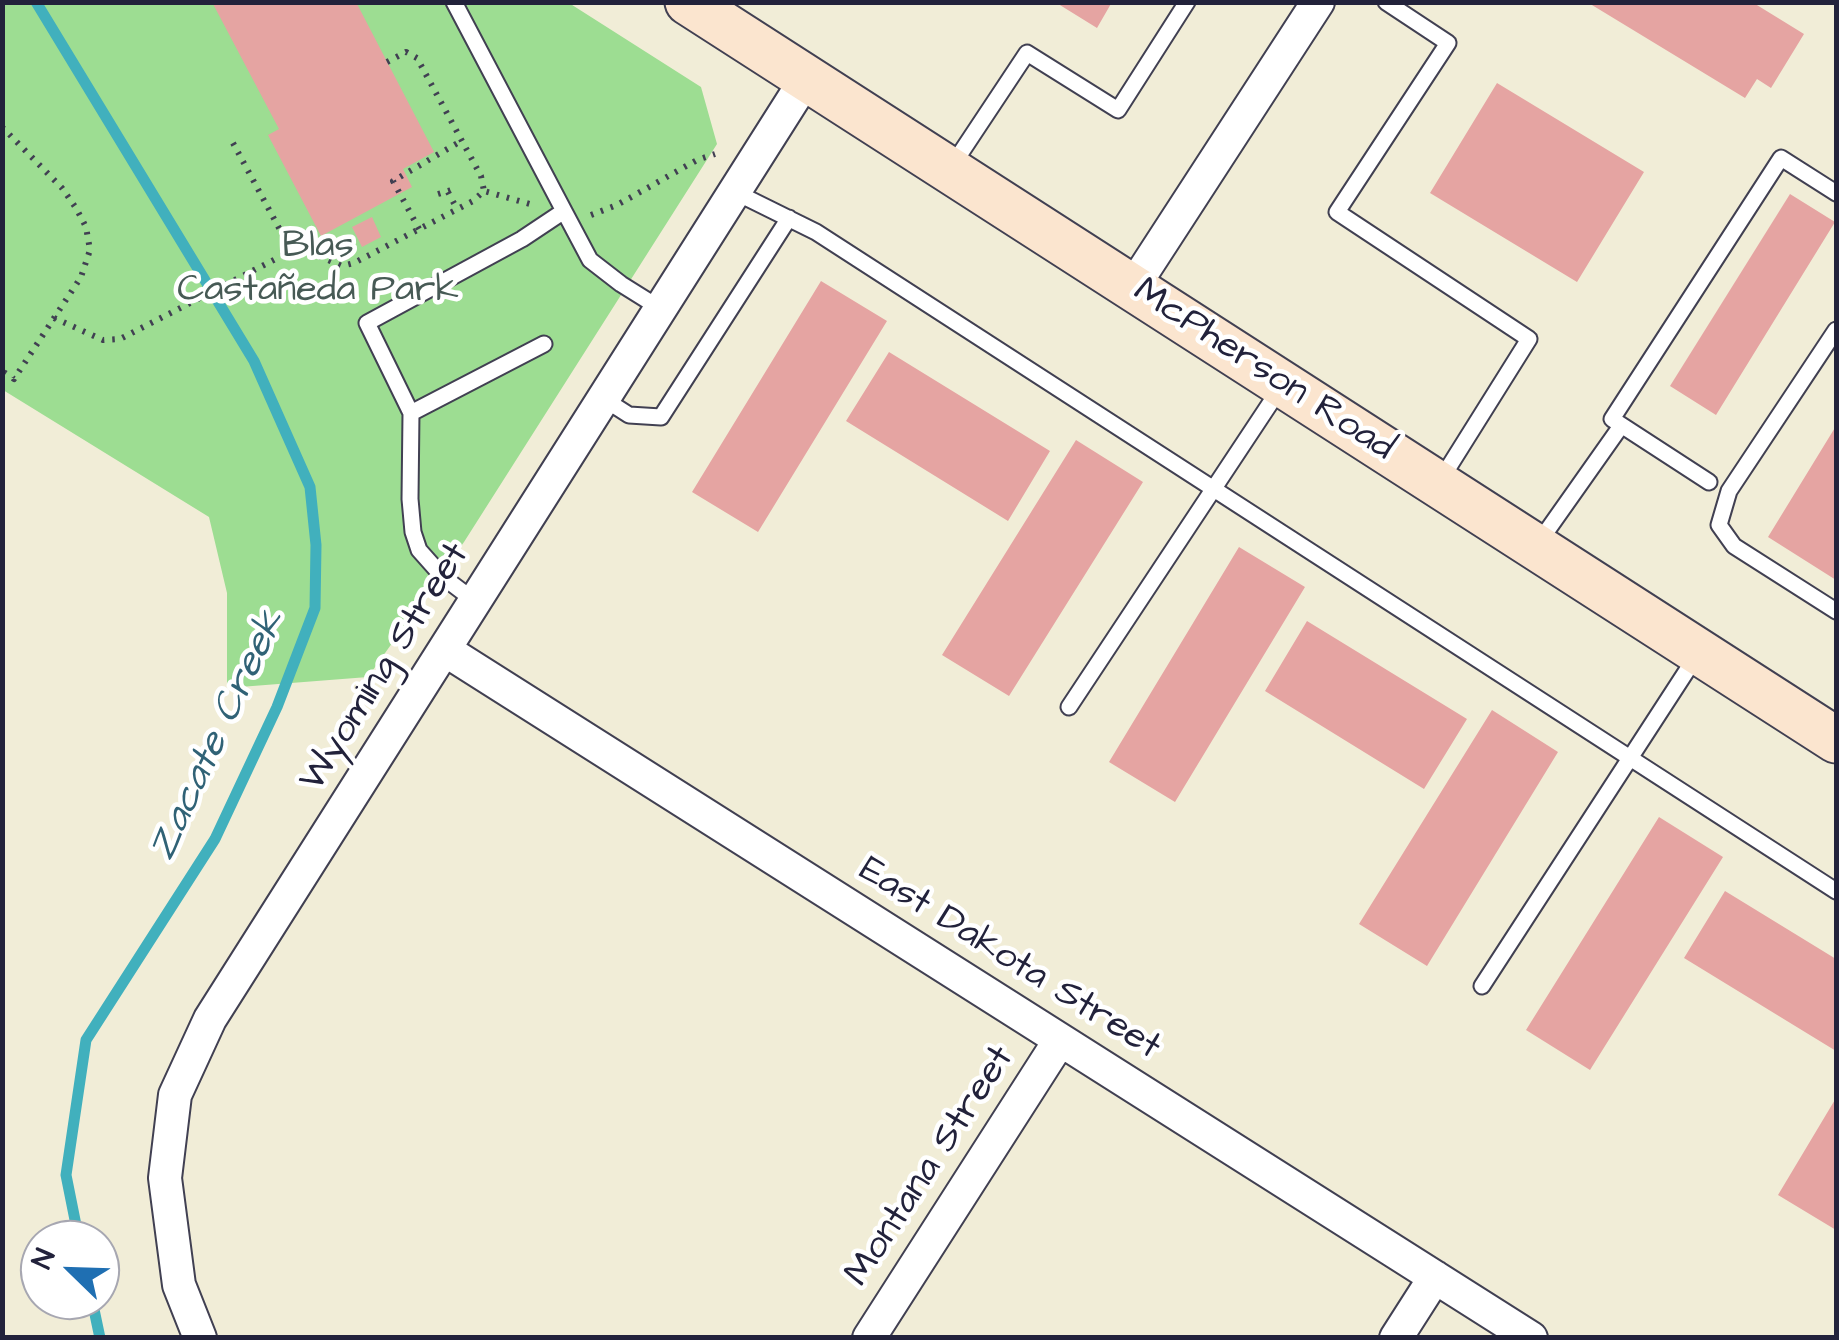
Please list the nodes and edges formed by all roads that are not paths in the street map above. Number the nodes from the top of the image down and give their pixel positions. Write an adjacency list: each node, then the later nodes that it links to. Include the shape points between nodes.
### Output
1 (454, 2): 10 (lane)
2 (688, 2): 6 (main road, McPherson Road)
3 (1187, 2): 7 (lane, via 1118,110 1026,53)
4 (1318, 2): 12 (street)
5 (1386, 2): 21 (lane, via 1448,43 1338,212 1529,339)
6 (806, 80): 7 (main road, McPherson Road); 8 (street, Wyoming Street)
7 (950, 170): 12 (main road, McPherson Road)
8 (735, 192): 11 (lane); 13 (street, Wyoming Street)
9 (1836, 194): 19 (lane, via 1782,158 1612,419)
10 (564, 211): 13 (lane, via 590,260); 18 (lane, via 367,323)
11 (789, 218): 17 (lane, via 661,417 628,414); 22 (lane)
12 (1133, 287): 16 (main road, McPherson Road)
13 (661, 309): 17 (street, Wyoming Street)
14 (1836, 330): 25 (lane, via 1729,491 1719,525 1734,546)
15 (544, 344): 18 (lane)
16 (1283, 384): 21 (main road, McPherson Road); 22 (lane)
17 (604, 400): 24 (street, Wyoming Street)
18 (411, 413): 24 (lane, via 413,532 428,563)
19 (1621, 426): 20 (lane); 23 (lane)
20 (1709, 482)
21 (1438, 484): 23 (main road, McPherson Road)
22 (1214, 488): 28 (lane); 30 (lane)
23 (1536, 547): 27 (main road, McPherson Road)
24 (476, 602): 26 (street, Wyoming Street)
25 (1836, 612)
26 (445, 650): 33 (street, East Dakota Street); 35 (street, Wyoming Street, via 210,1019 175,1095 165,1178 180,1284)
27 (1699, 652): 29 (main road, McPherson Road); 30 (lane)
28 (1069, 707)
29 (1833, 731)
30 (1629, 756): 31 (lane); 32 (lane)
31 (1836, 891)
32 (1482, 986)
33 (1060, 1040): 34 (street, East Dakota Street); 36 (street, Montana Street)
34 (1435, 1277): 37 (street); 38 (street, East Dakota Street)
35 (200, 1338)
36 (870, 1338)
37 (1396, 1338)
38 (1531, 1338)

